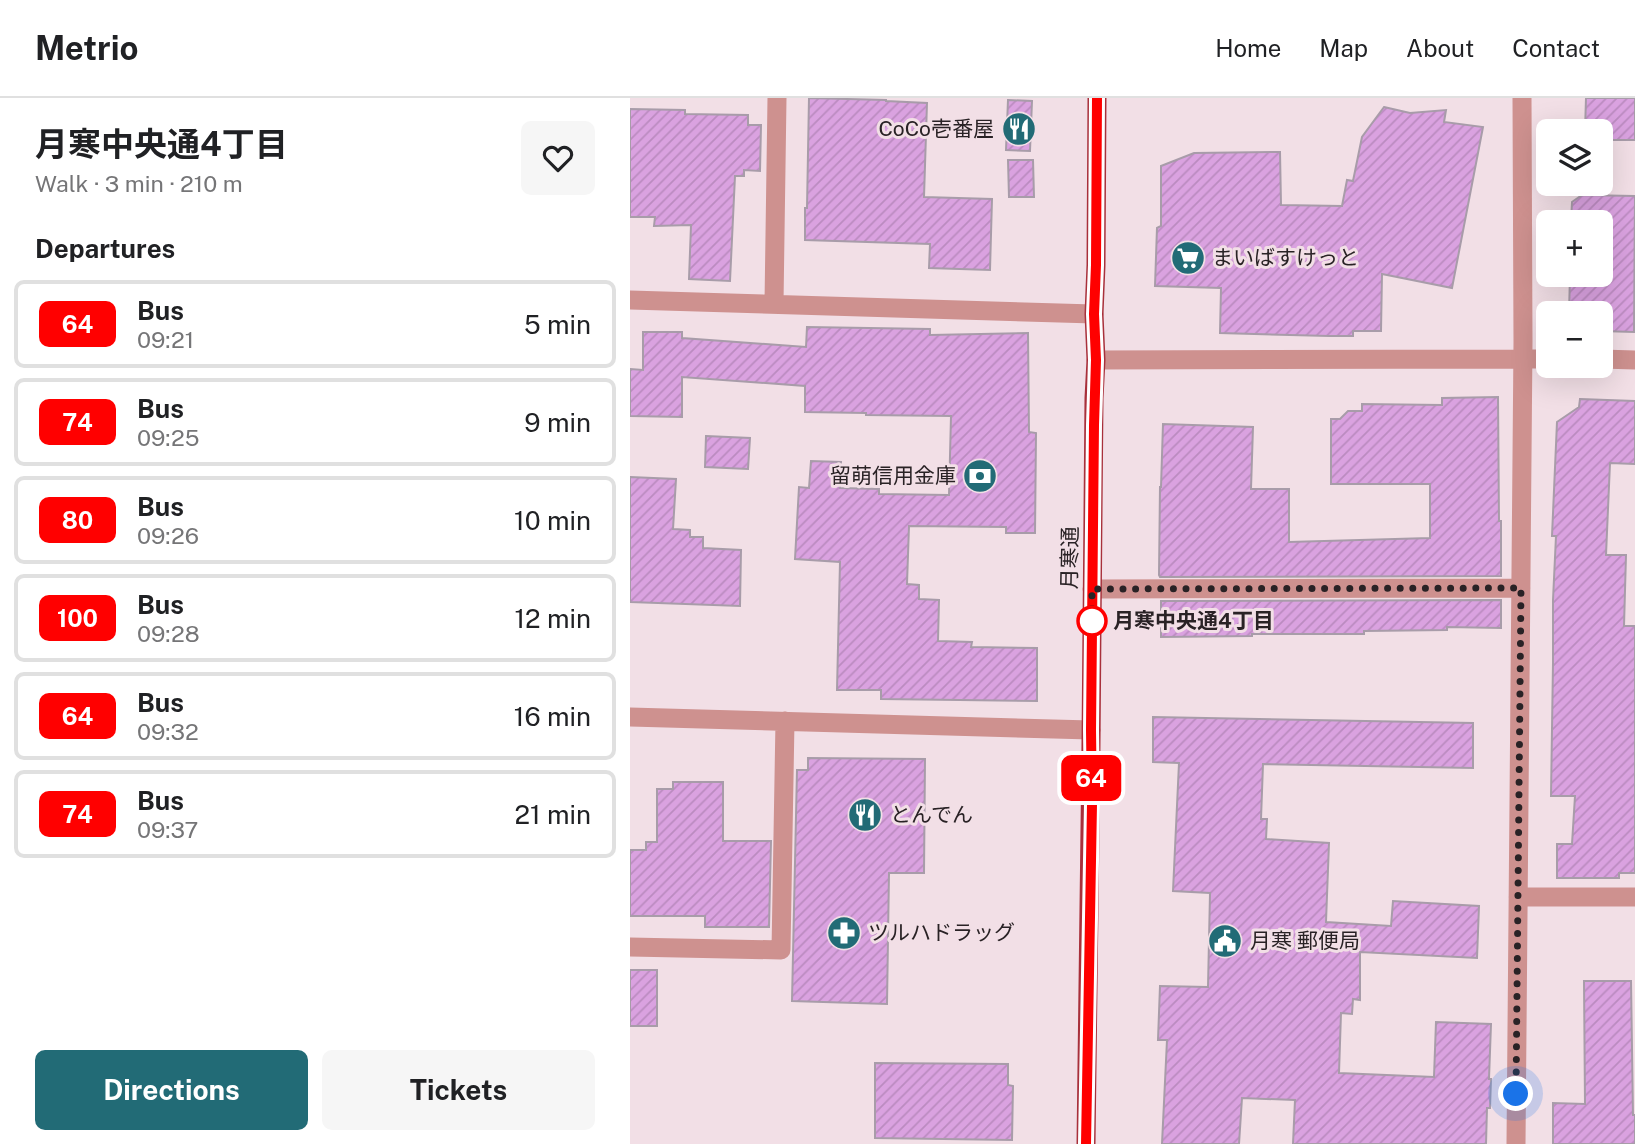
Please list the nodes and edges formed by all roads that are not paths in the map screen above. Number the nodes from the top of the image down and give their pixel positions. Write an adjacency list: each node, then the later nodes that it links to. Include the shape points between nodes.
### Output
1 (777, 98): 5 (street)
2 (1097, 98): 6 (highway, 月寒通)
3 (1522, 98): 7 (street)
4 (630, 300): 5 (street)
5 (774, 303): 6 (street)
6 (1094, 314): 10 (highway, 月寒通)
7 (1522, 359): 8 (street); 10 (street); 12 (street)
8 (1536, 359)
9 (1613, 359): 11 (street)
10 (1096, 360): 13 (highway, 月寒通)
11 (1635, 360)
12 (1521, 588): 13 (street); 17 (street)
13 (1092, 589): 16 (highway, 月寒通)
14 (630, 717): 15 (street)
15 (785, 721): 16 (street); 19 (street, via 781,950)
16 (1091, 730): 20 (highway, 月寒通)
17 (1518, 897): 18 (street); 21 (street)
18 (1635, 897)
19 (630, 947)
20 (1086, 1144)
21 (1517, 1144)

